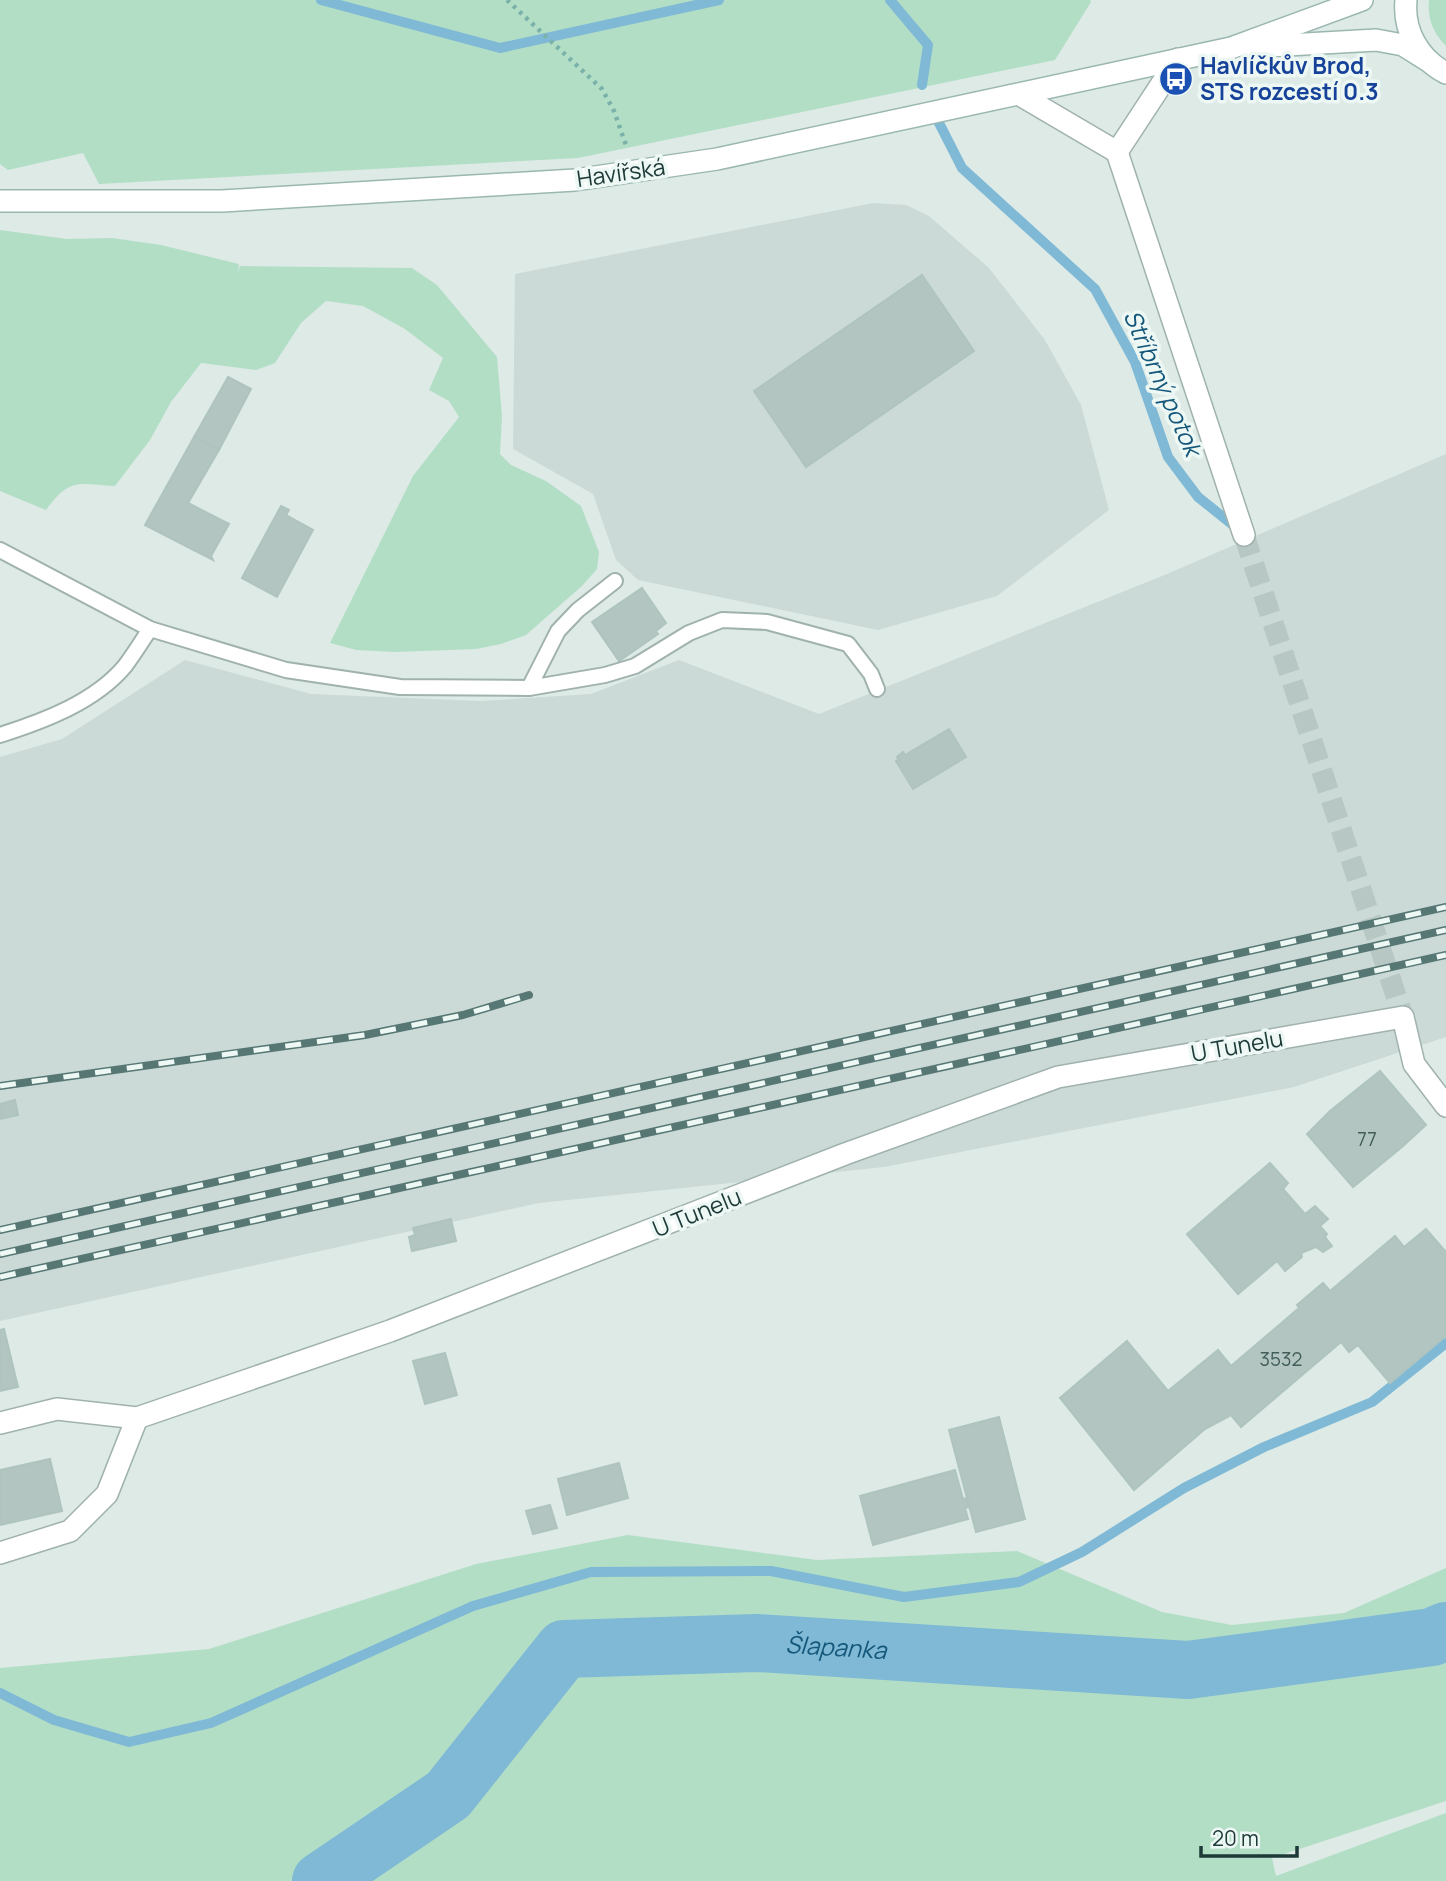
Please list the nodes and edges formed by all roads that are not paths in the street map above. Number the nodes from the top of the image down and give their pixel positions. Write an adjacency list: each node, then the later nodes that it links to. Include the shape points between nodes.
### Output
1 (1362, 0): 3 (street, Havířská)
2 (1406, 0): 5 (street, Havířská, via 1409,30)
3 (1231, 48): 4 (street, Havířská); 5 (street, Havířská, via 1376,40 1403,45)
4 (1178, 59): 7 (street, Havířská); 8 (street)
5 (1427, 60): 6 (street, Havířská)
6 (1446, 73)
7 (1020, 95): 8 (street); 9 (street, Havířská, via 717,159 575,180 222,201)
8 (1117, 152): 10 (street)
9 (0, 201)
10 (1244, 535)
11 (0, 550): 13 (lane)
12 (615, 580): 14 (lane, via 558,631)
13 (150, 629): 14 (lane, via 286,670 400,687); 16 (lane, via 123,667 88,698)
14 (530, 688): 15 (lane, via 635,666 689,634 722,621 767,622 848,644)
15 (877, 690)
16 (0, 734)
17 (1446, 1106): 18 (street, U Tunelu, via 1414,1064 1403,1017 1058,1077 845,1154 390,1331)
18 (137, 1418): 19 (street, U Tunelu, via 57,1409); 20 (street, via 107,1494 70,1531)
19 (0, 1423)
20 (0, 1553)

